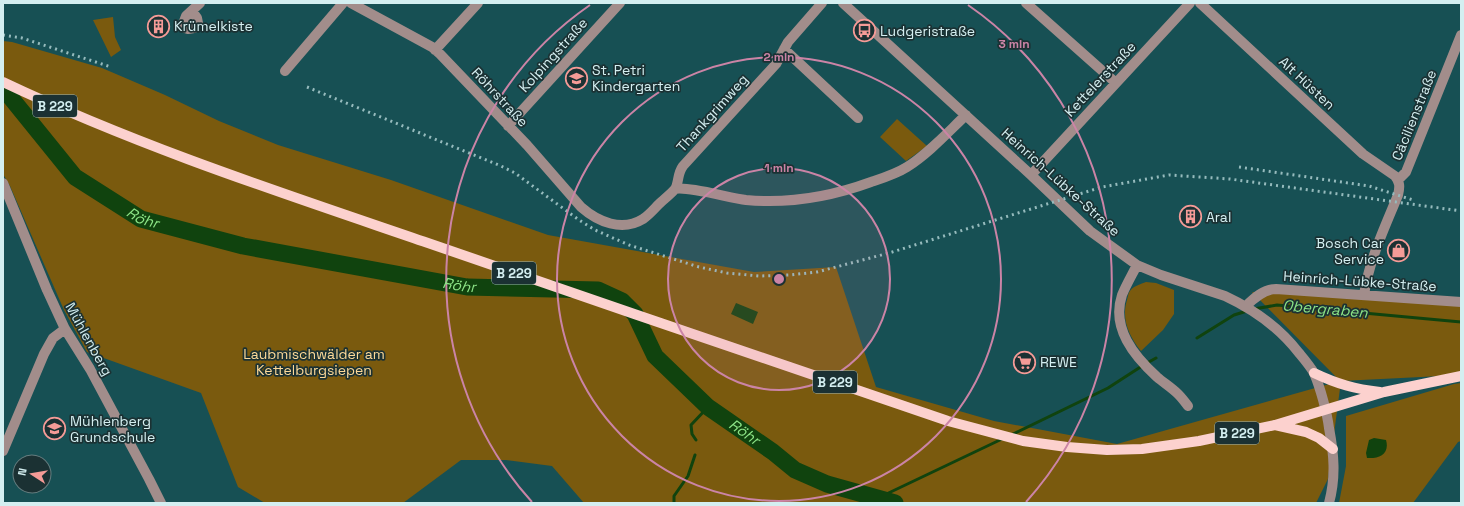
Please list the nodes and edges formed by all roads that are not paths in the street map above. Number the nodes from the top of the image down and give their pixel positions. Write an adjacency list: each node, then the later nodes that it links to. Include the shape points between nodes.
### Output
1 (200, 3): 11 (street)
2 (343, 3): 15 (street)
3 (351, 3): 14 (street, Röhrstraße)
4 (478, 3): 14 (street)
5 (620, 3): 20 (street, Kolpingstraße)
6 (822, 3): 13 (street, Thankgrimweg)
7 (843, 3): 18 (street, Heinrich-Lübke-Straße)
8 (1026, 3): 17 (street)
9 (1190, 3): 17 (street, Kettelerstraße)
10 (1200, 3): 22 (street, Alt Hüsten, via 1363,154)
11 (192, 11)
12 (1461, 35): 22 (street, Cäcilienstraße, via 1406,172)
13 (784, 49): 19 (street); 24 (street, Thankgrimweg, via 776,64 683,166)
14 (435, 50): 20 (street, Röhrstraße)
15 (285, 71)
16 (3, 82): 35 (main road, B 229, via 108,128 344,214 985,432 1023,441 1106,450 1142,449)
17 (1116, 84): 21 (street, Kettelerstraße)
18 (966, 114): 21 (street, Heinrich-Lübke-Straße); 24 (street, via 933,147 898,172 828,195 772,201 737,199 684,188)
19 (858, 118)
20 (508, 126): 24 (street, Röhrstraße, via 581,207 600,220 615,225 628,225 644,219)
21 (1031, 175): 25 (street, Heinrich-Lübke-Straße, via 1090,231)
22 (1398, 180): 26 (street, Cäcilienstraße, via 1400,189 1376,249)
23 (4, 186): 29 (street, Mühlenberg)
24 (675, 189)
25 (1137, 265): 28 (street, Heinrich-Lübke-Straße, via 1226,296); 33 (street, via 1122,295 1119,317 1122,330 1144,364 1178,393)
26 (1364, 295): 27 (street, Heinrich-Lübke-Straße); 28 (street, Heinrich-Lübke-Straße, via 1272,289 1254,298)
27 (1461, 302)
28 (1246, 306): 30 (street, via 1278,329)
29 (65, 329): 37 (street, via 53,338 44,354); 38 (street, Mühlenberg, via 90,369)
30 (1314, 373): 32 (main road, via 1350,388); 34 (street)
31 (1461, 376): 32 (main road, B 229)
32 (1384, 392): 34 (main road, B 229)
33 (1188, 406)
34 (1326, 410): 35 (main road, B 229); 36 (street)
35 (1275, 425): 36 (main road, via 1306,432)
36 (1333, 449): 39 (street, via 1334,485)
37 (3, 451)
38 (161, 503)
39 (1329, 503)

